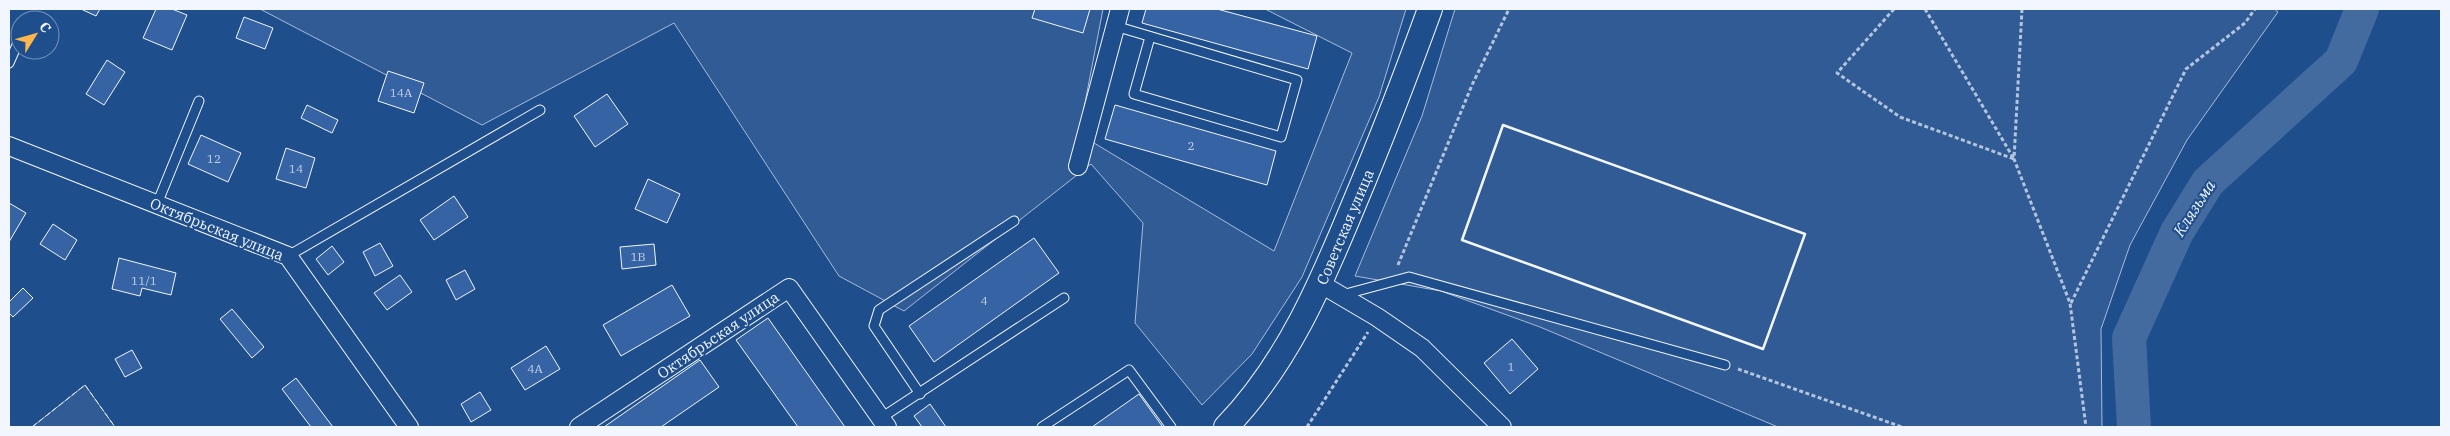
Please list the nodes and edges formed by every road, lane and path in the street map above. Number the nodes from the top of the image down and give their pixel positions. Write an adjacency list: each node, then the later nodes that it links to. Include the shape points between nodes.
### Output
1 (1120, 9): 8 (street)
2 (1430, 9): 19 (main road, Советская улица)
3 (1509, 9): 18 (path, via 1472,85)
4 (1894, 9): 13 (path, via 1837,73 1900,117)
5 (1925, 9): 13 (path)
6 (2022, 9): 13 (path)
7 (2256, 9): 21 (path, via 2245,24 2186,69)
8 (1115, 26): 9 (lane); 14 (street)
9 (1150, 37): 9 (lane, via 1134,94 1281,137 1297,80)
10 (199, 101): 15 (lane)
11 (540, 110): 17 (lane)
12 (9, 146): 15 (street, Октябрьская улица)
13 (2014, 159): 21 (path)
14 (1078, 166)
15 (157, 204): 17 (street, Октябрьская улица)
16 (1014, 221): 24 (lane, via 879,310 874,326)
17 (288, 256): 26 (street, Октябрьская улица)
18 (1395, 273)
19 (1330, 290): 22 (street); 23 (lane, via 1409,277); 30 (main road, Советская улица)
20 (1064, 298): 24 (lane)
21 (2070, 303): 34 (path)
22 (1377, 318): 31 (path); 32 (street, via 1422,348)
23 (1725, 365): 33 (path)
24 (920, 394): 25 (lane)
25 (884, 423): 27 (street, Октябрьская улица, via 789,288)
26 (409, 427)
27 (579, 427)
28 (1042, 427): 29 (lane, via 1129,370)
29 (1171, 427)
30 (1226, 427)
31 (1307, 427)
32 (1502, 427)
33 (1902, 427)
34 (2086, 427)

